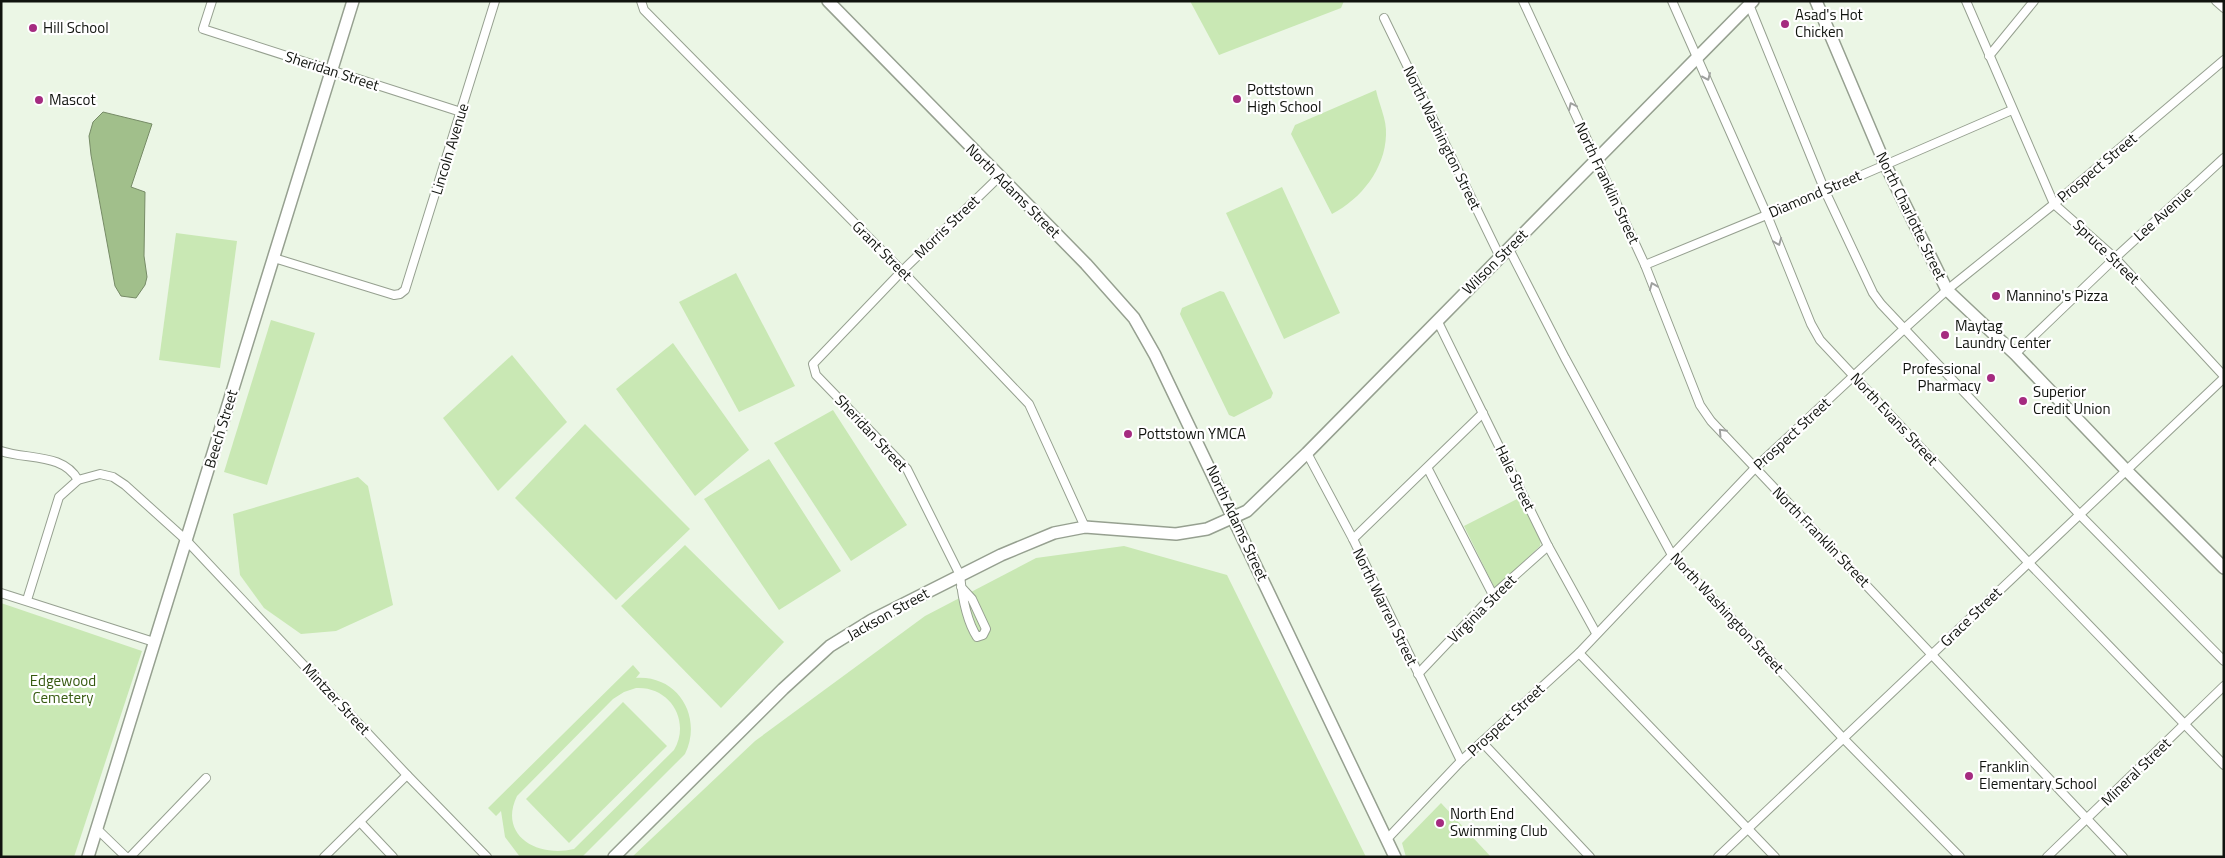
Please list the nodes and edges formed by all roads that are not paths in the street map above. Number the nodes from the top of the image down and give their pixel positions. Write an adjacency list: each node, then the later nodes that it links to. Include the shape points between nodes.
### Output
1 (212, 1): 18 (street, Sheridan Street, via 203,29)
2 (353, 1): 18 (street, Beech Street)
3 (495, 1): 20 (street, Lincoln Avenue)
4 (641, 1): 33 (street, Grant Street, via 644,10)
5 (828, 1): 24 (street, North Adams Street)
6 (1523, 1): 22 (street, North Franklin Street, one-way to 6)
7 (1672, 1): 15 (street, North Evans Street)
8 (1816, 1): 23 (street, North Charlotte Street)
9 (1966, 1): 16 (street, Spruce Street)
10 (2034, 1): 16 (street)
11 (2216, 1): 13 (street)
12 (1750, 2): 15 (street, Wilson Street); 25 (street)
13 (2224, 8)
14 (1384, 18): 30 (street, North Washington Street)
15 (1698, 56): 22 (street, Wilson Street); 27 (street, North Evans Street, one-way to 27)
16 (1989, 56): 19 (street, Spruce Street)
17 (2224, 60): 26 (street, Prospect Street)
18 (331, 72): 20 (street, Sheridan Street); 29 (street, Beech Street)
19 (2012, 110): 23 (street, Diamond Street); 26 (street, Spruce Street)
20 (461, 112): 29 (street, Lincoln Avenue, via 408,284 400,294 394,295)
21 (2224, 158): 31 (street, Lee Avenue)
22 (1596, 159): 28 (street, Wilson Street); 32 (street, North Franklin Street)
23 (1885, 164): 25 (street, Diamond Street); 34 (street, North Charlotte Street)
24 (999, 177): 33 (street, Morris Street); 49 (street, North Adams Street, via 1086,264 1134,318 1156,355)
25 (1825, 191): 27 (street, Diamond Street); 36 (street, via 1873,293)
26 (2054, 204): 31 (street, Spruce Street); 34 (street, Prospect Street)
27 (1767, 215): 32 (street, Diamond Street); 39 (street, North Evans Street, one-way to 39, via 1811,324 1820,340)
28 (1509, 249): 30 (street, Wilson Street); 54 (street, North Washington Street, via 1564,358)
29 (274, 258): 51 (street, Beech Street)
30 (1500, 258): 35 (street, Wilson Street)
31 (2115, 258): 37 (street, Lee Avenue); 40 (street, Spruce Street)
32 (1644, 265): 44 (street, North Franklin Street, one-way to 32, via 1700,405)
33 (902, 271): 38 (street, Morris Street); 50 (street, Grant Street, via 1029,404)
34 (1947, 290): 36 (street, Prospect Street); 37 (street, North Charlotte Street)
35 (1436, 320): 41 (street, Hale Street); 43 (street, Wilson Street)
36 (1905, 328): 39 (street, Prospect Street); 48 (street)
37 (2016, 354): 46 (street, North Charlotte Street)
38 (813, 364): 57 (street, Sheridan Street, via 816,375 907,469)
39 (1854, 377): 44 (street, Prospect Street); 55 (street, North Evans Street)
40 (2224, 377): 46 (street, Grace Street)
41 (1483, 413): 45 (street); 53 (street, Hale Street)
42 (1, 451): 47 (street, via 64,463)
43 (1307, 453): 49 (street, Wilson Street, via 1247,511); 52 (street, North Warren Street)
44 (1755, 468): 54 (street, Prospect Street); 64 (street, North Franklin Street)
45 (1428, 469): 52 (street); 59 (street)
46 (2127, 471): 48 (street, Grace Street); 56 (street, North Charlotte Street)
47 (78, 480): 51 (street, Mintzer Street, via 100,474 113,477); 60 (street, via 59,497)
48 (2080, 515): 55 (street, Grace Street); 65 (street)
49 (1233, 518): 50 (street, Jackson Street, via 1207,528 1176,534); 79 (street, North Adams Street)
50 (1085, 526): 57 (street, Jackson Street, via 1043,537)
51 (186, 540): 62 (street, Beech Street); 73 (street, Mintzer Street)
52 (1353, 540): 66 (street, North Warren Street)
53 (1548, 546): 59 (street, Virginia Street); 61 (street, Hale Street)
54 (1672, 555): 61 (street, Prospect Street); 69 (street, North Washington Street)
55 (2028, 562): 64 (street, Grace Street); 68 (street, North Evans Street)
56 (2224, 568)
57 (961, 581): 57 (street, Sheridan Street, via 972,629 977,637 983,635 986,630); 86 (street, Jackson Street, via 872,620 830,646)
58 (1, 592): 60 (street)
59 (1493, 596): 66 (street, Virginia Street)
60 (27, 600): 62 (street)
61 (1596, 634): 63 (street, Prospect Street)
62 (154, 642): 77 (street, Beech Street)
63 (1579, 652): 70 (street, Prospect Street); 78 (street)
64 (1933, 653): 69 (street, Grace Street); 75 (street, North Franklin Street)
65 (2224, 661)
66 (1418, 674): 71 (street, North Warren Street)
67 (2224, 686): 68 (street, Mineral Street)
68 (2184, 725): 72 (street, North Evans Street); 75 (street, Mineral Street)
69 (1842, 737): 78 (street, Grace Street); 91 (street, North Washington Street)
70 (1482, 742): 71 (street, Prospect Street); 88 (street)
71 (1462, 761): 79 (street, Prospect Street)
72 (2224, 766)
73 (407, 776): 76 (street); 85 (street, Mintzer Street)
74 (206, 778): 82 (street)
75 (2088, 819): 92 (street, Mineral Street); 93 (street, North Franklin Street)
76 (360, 822): 83 (street); 84 (street)
77 (97, 829): 80 (street, Beech Street); 81 (street)
78 (1748, 829): 89 (street, Grace Street); 90 (street)
79 (1388, 838): 87 (street, North Adams Street)
80 (88, 857)
81 (126, 857)
82 (130, 857)
83 (324, 857)
84 (393, 857)
85 (487, 857)
86 (614, 857)
87 (1395, 857)
88 (1590, 857)
89 (1718, 857)
90 (1775, 857)
91 (1960, 857)
92 (2047, 857)
93 (2123, 857)

